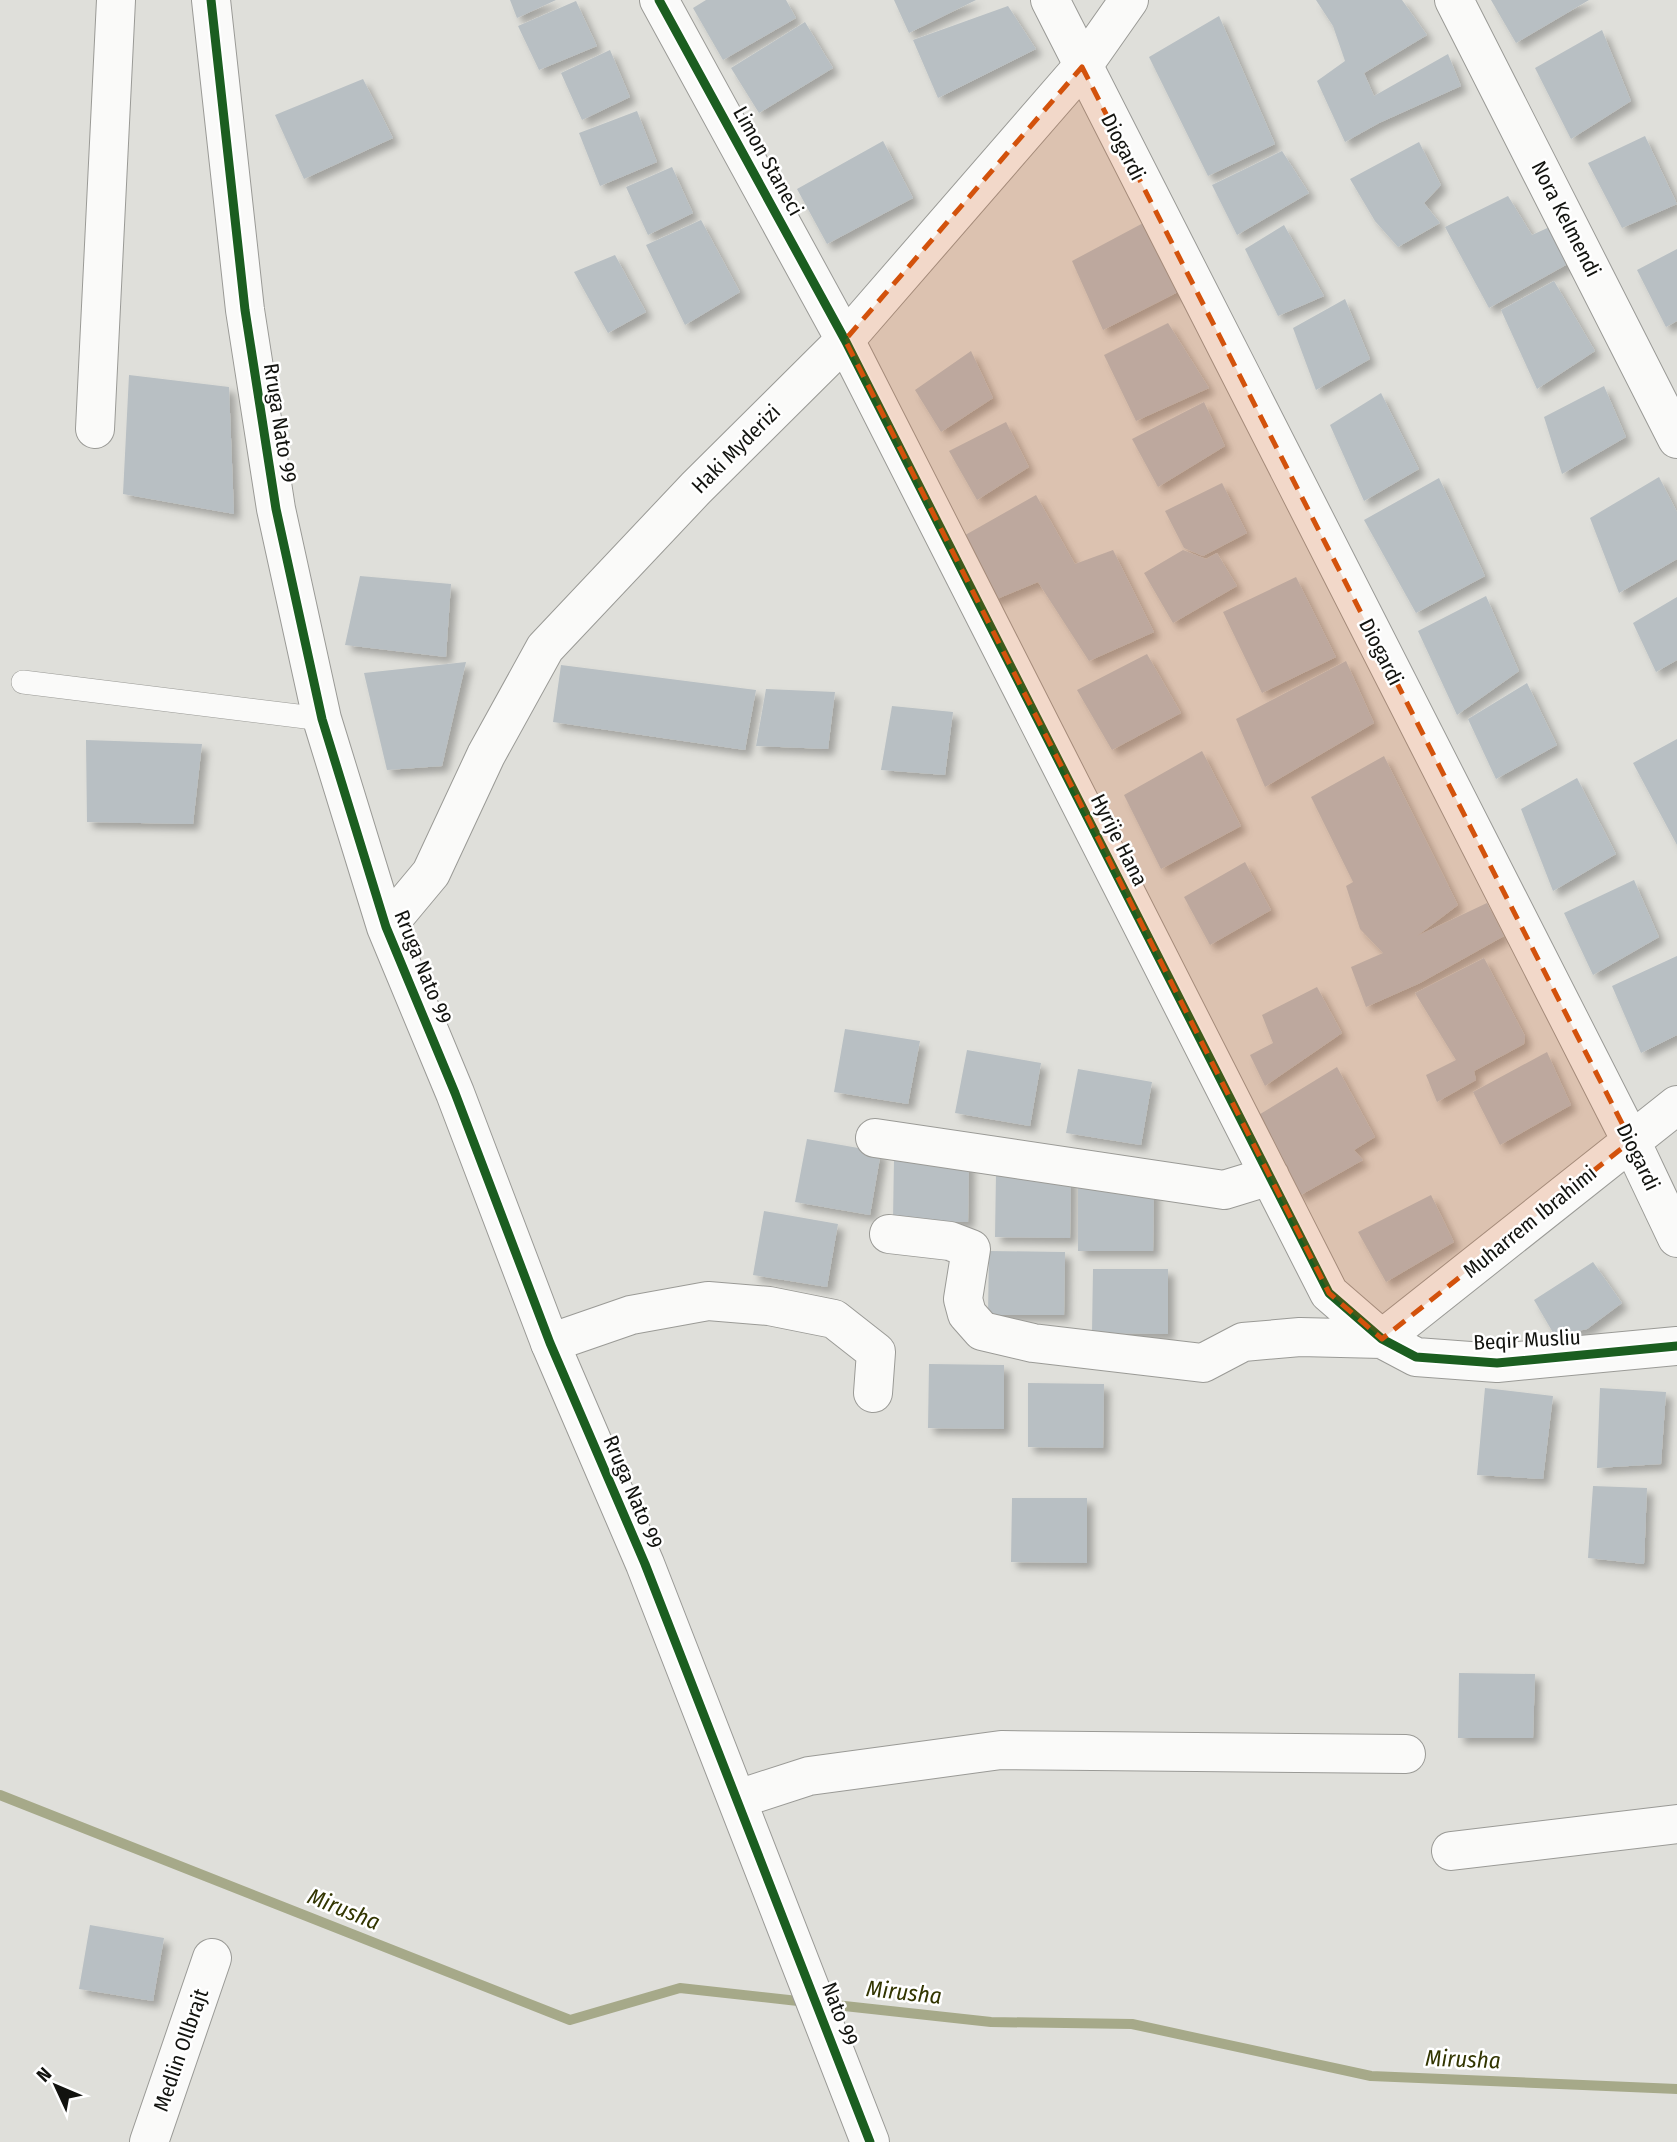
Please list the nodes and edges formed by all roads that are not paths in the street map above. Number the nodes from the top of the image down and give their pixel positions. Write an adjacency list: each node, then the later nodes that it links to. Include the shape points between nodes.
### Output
1 (116, 0): 9 (street)
2 (211, 0): 12 (street, Rruga Nato 99, via 245,310 276,509)
3 (659, 0): 8 (street, Limon Staneci)
4 (1050, 0): 7 (street, Diogardi)
5 (1129, 0): 7 (street, Haki Myderizi)
6 (1454, 0): 10 (street, Nora Kelmendi)
7 (1082, 67): 8 (street, Haki Myderizi); 16 (street, Diogardi)
8 (845, 340): 13 (street, Haki Myderizi, via 545,648 486,755 430,873); 17 (street, Hyrije Hana)
9 (95, 429)
10 (1677, 439)
11 (23, 682): 12 (lane)
12 (322, 719): 13 (street, Rruga Nato 99)
13 (386, 927): 21 (street, Rruga Nato 99)
14 (1677, 1105): 16 (street, Muharrem Ibrahimi)
15 (875, 1138): 17 (street, via 1224,1190)
16 (1631, 1141): 19 (street, Diogardi); 20 (street, Muharrem Ibrahimi)
17 (1270, 1176): 20 (street, Hyrije Hana, via 1329,1293)
18 (889, 1234): 20 (street, via 950,1241 971,1250 964,1299 967,1314 982,1331 1033,1343 1203,1363 1243,1342 1300,1337)
19 (1677, 1238)
20 (1382, 1339): 22 (street, Beqir Musliu, via 1416,1357 1497,1363)
21 (550, 1343): 23 (street, via 631,1315 708,1301 769,1306 834,1319 876,1352); 25 (street, Rruga Nato 99, via 645,1564)
22 (1677, 1346)
23 (873, 1393)
24 (1406, 1754): 25 (street, via 1001,1751 809,1776)
25 (738, 1799): 28 (street, Rruga Nato 99)
26 (1677, 1824): 27 (street)
27 (1451, 1851)
28 (777, 1897): 31 (street, Nato 99)
29 (212, 1958): 30 (street, Medlin Ollbrajt)
30 (149, 2142)
31 (870, 2142)

